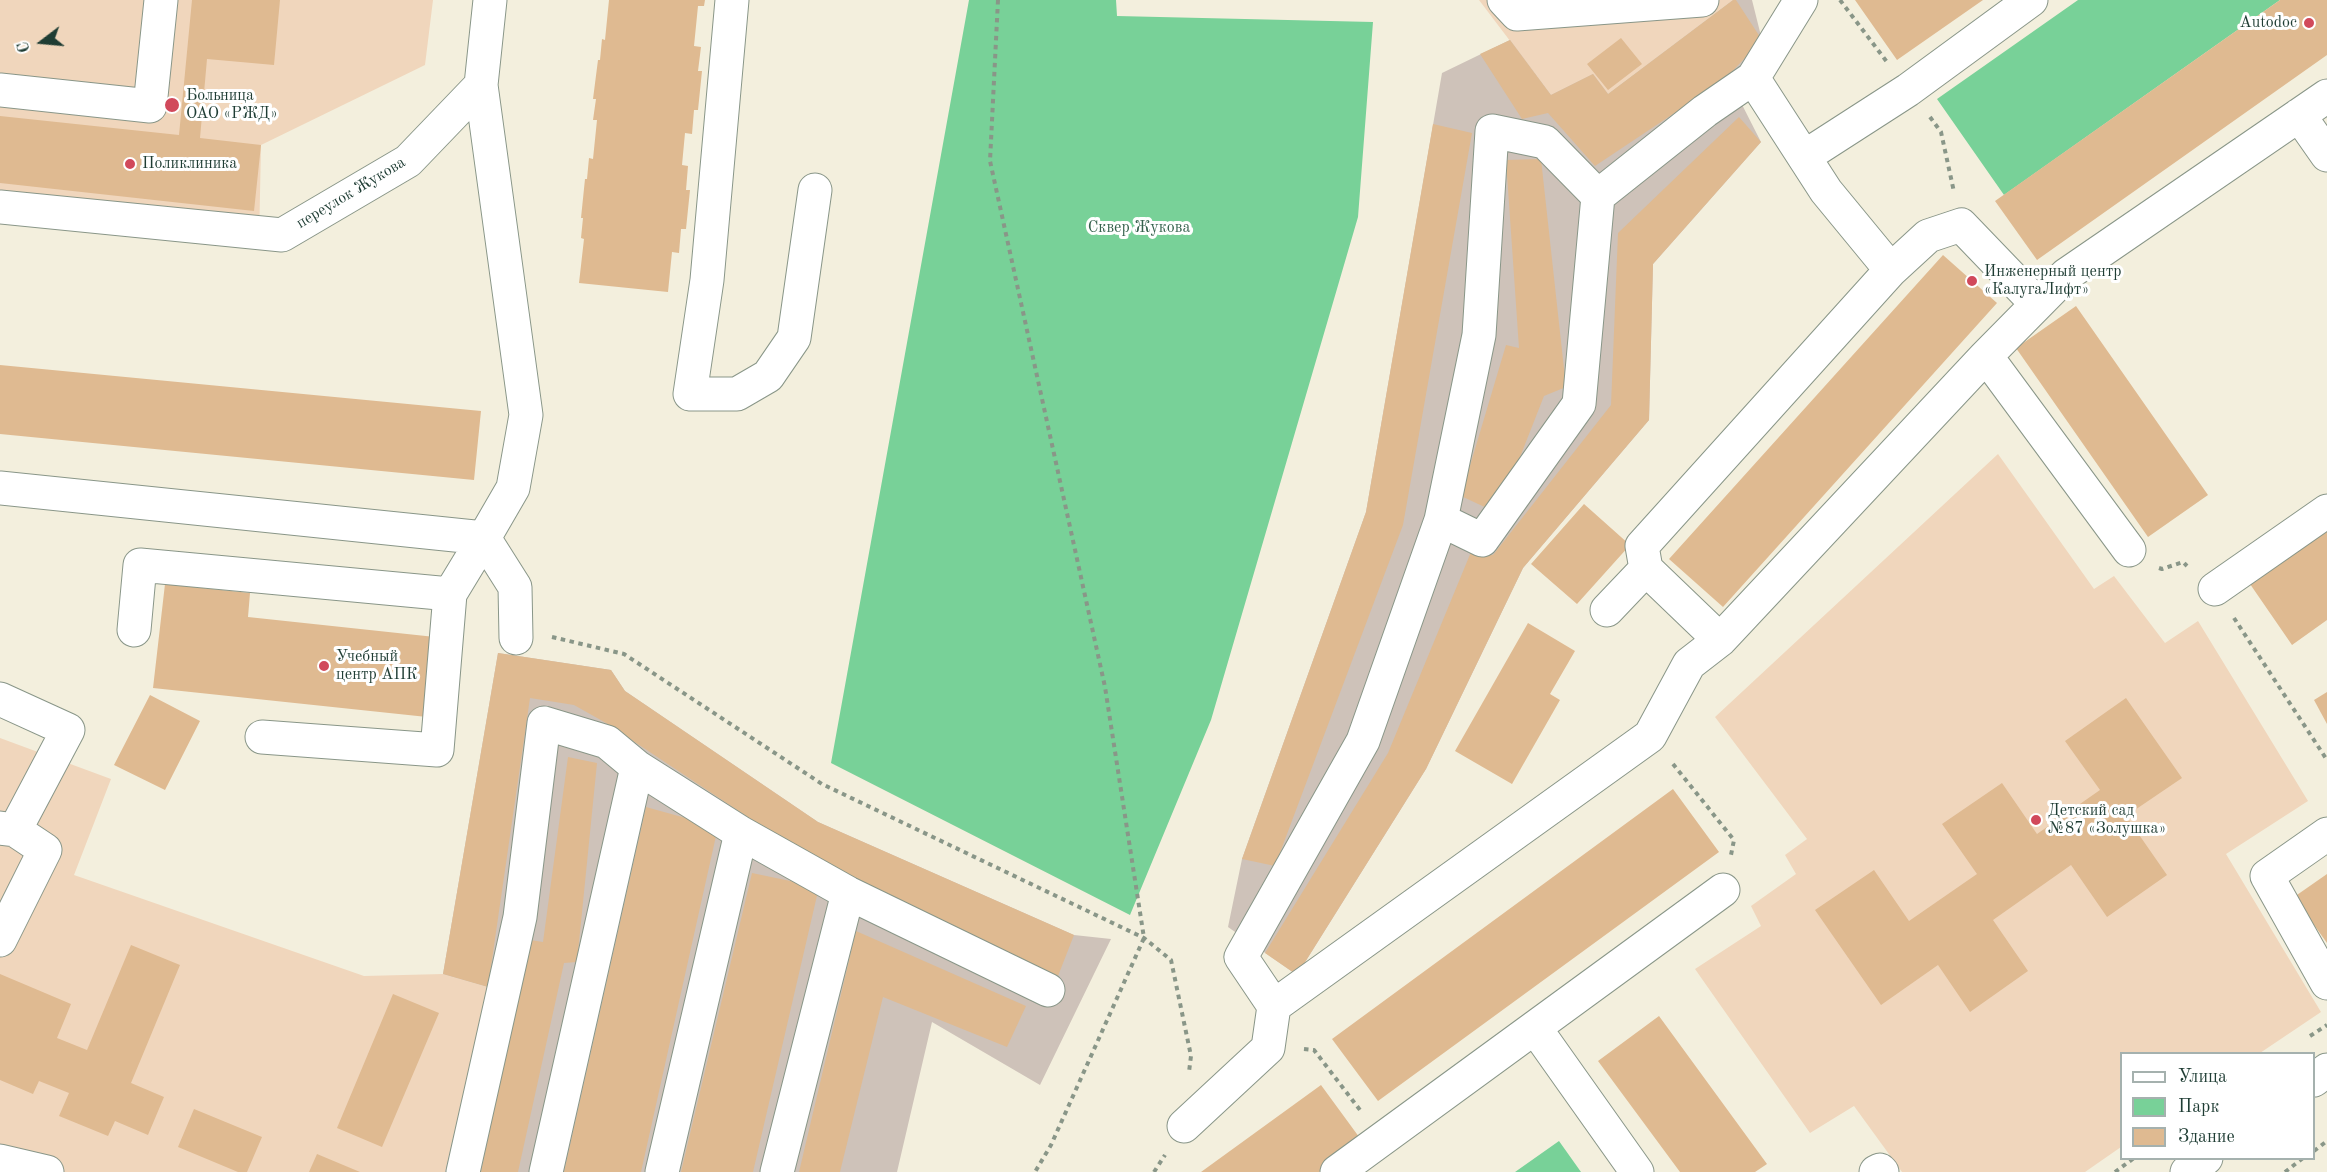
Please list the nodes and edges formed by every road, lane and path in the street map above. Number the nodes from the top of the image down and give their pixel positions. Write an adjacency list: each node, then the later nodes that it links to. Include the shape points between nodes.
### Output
1 (161, 0): 11 (street, via 150,106)
2 (490, 0): 10 (street)
3 (732, 0): 16 (street, via 707,280 690,394 737,394 768,376 794,338)
4 (998, 0): 44 (path, via 990,161 1105,687)
5 (1504, 0): 6 (street, via 1517,14)
6 (1702, 0)
7 (1798, 0): 9 (street)
8 (2031, 0): 15 (street, via 1908,90)
9 (1754, 78): 15 (street); 17 (street, via 1705,111)
10 (481, 85): 18 (street, переулок Жукова, via 408,161 282,235); 25 (street, via 526,415 513,488)
11 (0, 90)
12 (2327, 96): 13 (street)
13 (2298, 116): 14 (street); 20 (street, via 2066,275)
14 (2327, 155)
15 (1804, 158): 19 (street)
16 (815, 190)
17 (1598, 196): 24 (street, via 1580,404 1482,540); 24 (street, via 1545,142 1492,131 1479,336)
18 (0, 207)
19 (1892, 270): 20 (street, via 1928,236 1961,225); 27 (street, via 1642,546)
20 (2037, 304): 21 (street)
21 (1986, 356): 26 (street); 33 (street)
22 (0, 488): 25 (street)
23 (2327, 511): 28 (street)
24 (1441, 520): 48 (street, via 1363,741 1241,957)
25 (484, 538): 29 (street); 32 (street, via 515,587)
26 (2130, 550): 28 (path, via 2162,569 2183,562)
27 (1646, 569): 30 (street); 33 (street)
28 (2215, 590): 37 (path)
29 (450, 594): 31 (street, via 140,565); 36 (street, via 437,750)
30 (1607, 610)
31 (134, 630)
32 (531, 637): 44 (path, via 624,654 822,784)
33 (1720, 640): 35 (street, via 1689,664)
34 (0, 699): 39 (street, via 68,730)
35 (1650, 736): 42 (path, via 1734,840); 48 (street)
36 (262, 737)
37 (2327, 760)
38 (637, 766): 40 (street); 58 (street, via 608,741 544,723 520,917); 59 (street)
39 (8, 829): 45 (street, via 45,850)
40 (741, 833): 43 (street); 60 (street)
41 (2327, 834): 46 (street, via 2267,876)
42 (1723, 890): 49 (street)
43 (848, 893): 47 (street); 61 (street)
44 (1144, 938): 51 (path, via 1171,960 1191,1056); 62 (path, via 1051,1145)
45 (0, 940)
46 (2327, 982)
47 (1048, 990)
48 (1274, 1006): 50 (street)
49 (1535, 1028): 52 (street); 64 (street)
50 (1268, 1048): 51 (street); 52 (path, via 1314,1050)
51 (1184, 1126)
52 (1382, 1140): 63 (street)
53 (2131, 1160): 67 (path)
54 (2203, 1160): 68 (street)
55 (2300, 1160): 69 (path)
56 (0, 1161): 57 (street)
57 (47, 1172)
58 (463, 1172)
59 (546, 1172)
60 (662, 1172)
61 (777, 1172)
62 (1035, 1172)
63 (1337, 1172)
64 (1637, 1172)
65 (1876, 1172): 66 (street)
66 (1882, 1172)
67 (2115, 1172)
68 (2187, 1172)
69 (2285, 1172)

